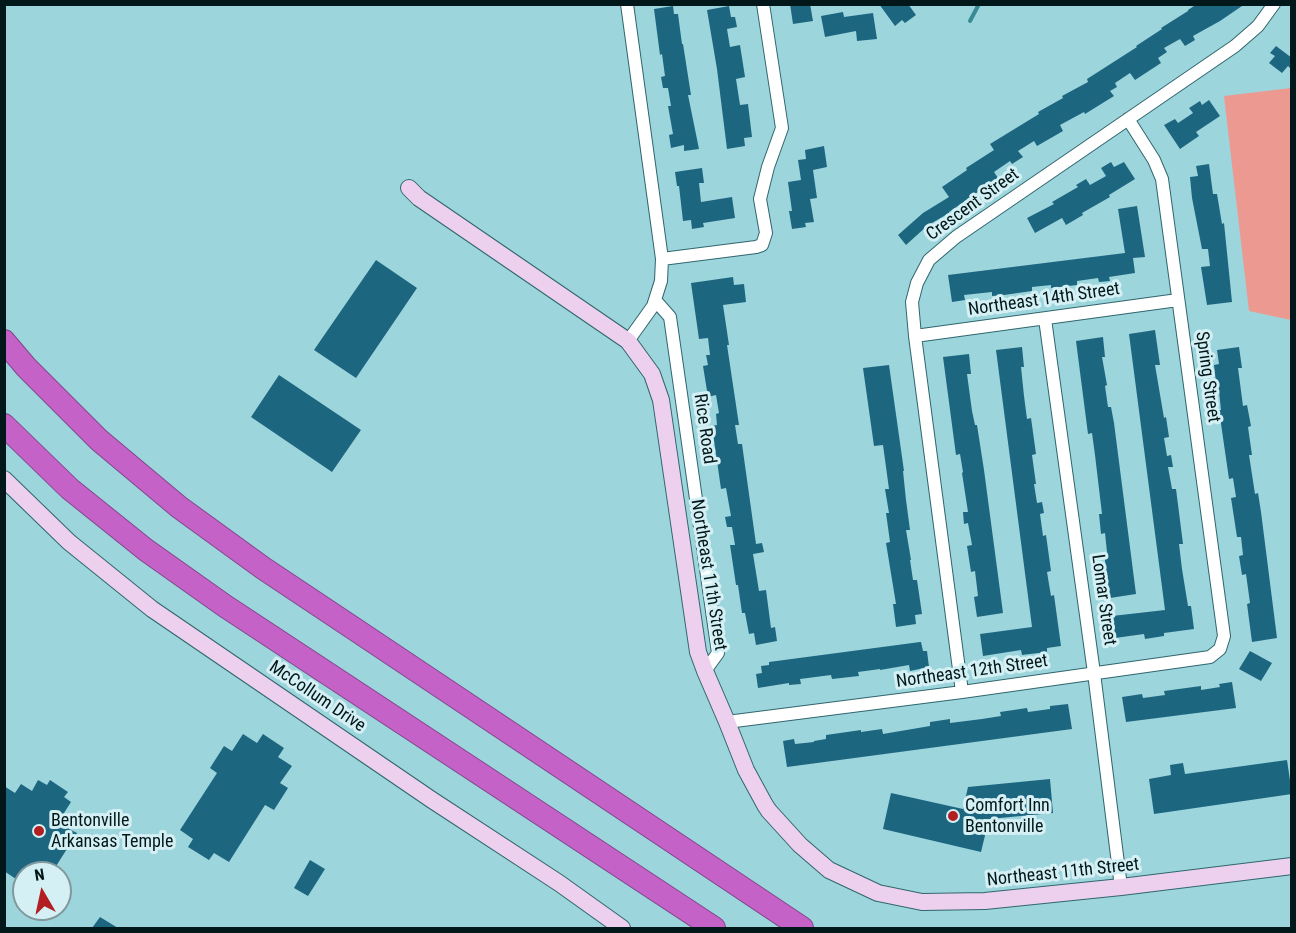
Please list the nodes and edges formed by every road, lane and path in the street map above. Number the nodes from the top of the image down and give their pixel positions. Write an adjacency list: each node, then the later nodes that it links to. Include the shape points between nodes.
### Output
1 (627, 4): 6 (street)
2 (763, 4): 6 (street, via 782,128 760,199 766,233 762,245)
3 (1274, 4): 4 (street, Crescent Street, via 1258,26 1234,46)
4 (1128, 119): 8 (street, Spring Street, via 1162,179); 10 (street, Crescent Street, via 956,237 929,260 912,302)
5 (409, 188): 12 (street, Northeast 11th Street)
6 (662, 259): 7 (street)
7 (655, 300): 12 (street); 16 (street, Rice Road, via 670,317 718,653)
8 (1178, 300): 9 (street, Northeast 14th Street); 15 (street, Spring Street, via 1224,636)
9 (1045, 319): 10 (street, Northeast 14th Street); 17 (street, Lomar Street)
10 (915, 336): 18 (street, Crescent Street)
11 (4, 341): 23 (highway, via 99,440 178,507)
12 (628, 341): 16 (street, Northeast 11th Street, via 652,374 661,400 698,652)
13 (4, 425): 21 (highway, via 70,489 146,550 235,613)
14 (4, 478): 24 (street, McCollum Drive, via 69,542 152,609)
15 (1220, 649): 17 (street, Northeast 12th Street, via 1210,657)
16 (705, 671): 19 (street, Northeast 11th Street)
17 (1094, 673): 18 (street, Northeast 12th Street); 22 (street, Lomar Street)
18 (962, 692): 19 (street, Northeast 12th Street)
19 (727, 722): 22 (street, Northeast 11th Street, via 746,770 769,812 829,870 878,893 922,902 985,901)
20 (1292, 866): 22 (street, Northeast 11th Street)
21 (647, 884): 25 (highway); 26 (highway)
22 (1120, 887)
23 (769, 907): 27 (highway); 28 (highway)
24 (622, 928)
25 (694, 928)
26 (714, 928)
27 (802, 928)
28 (808, 928)

